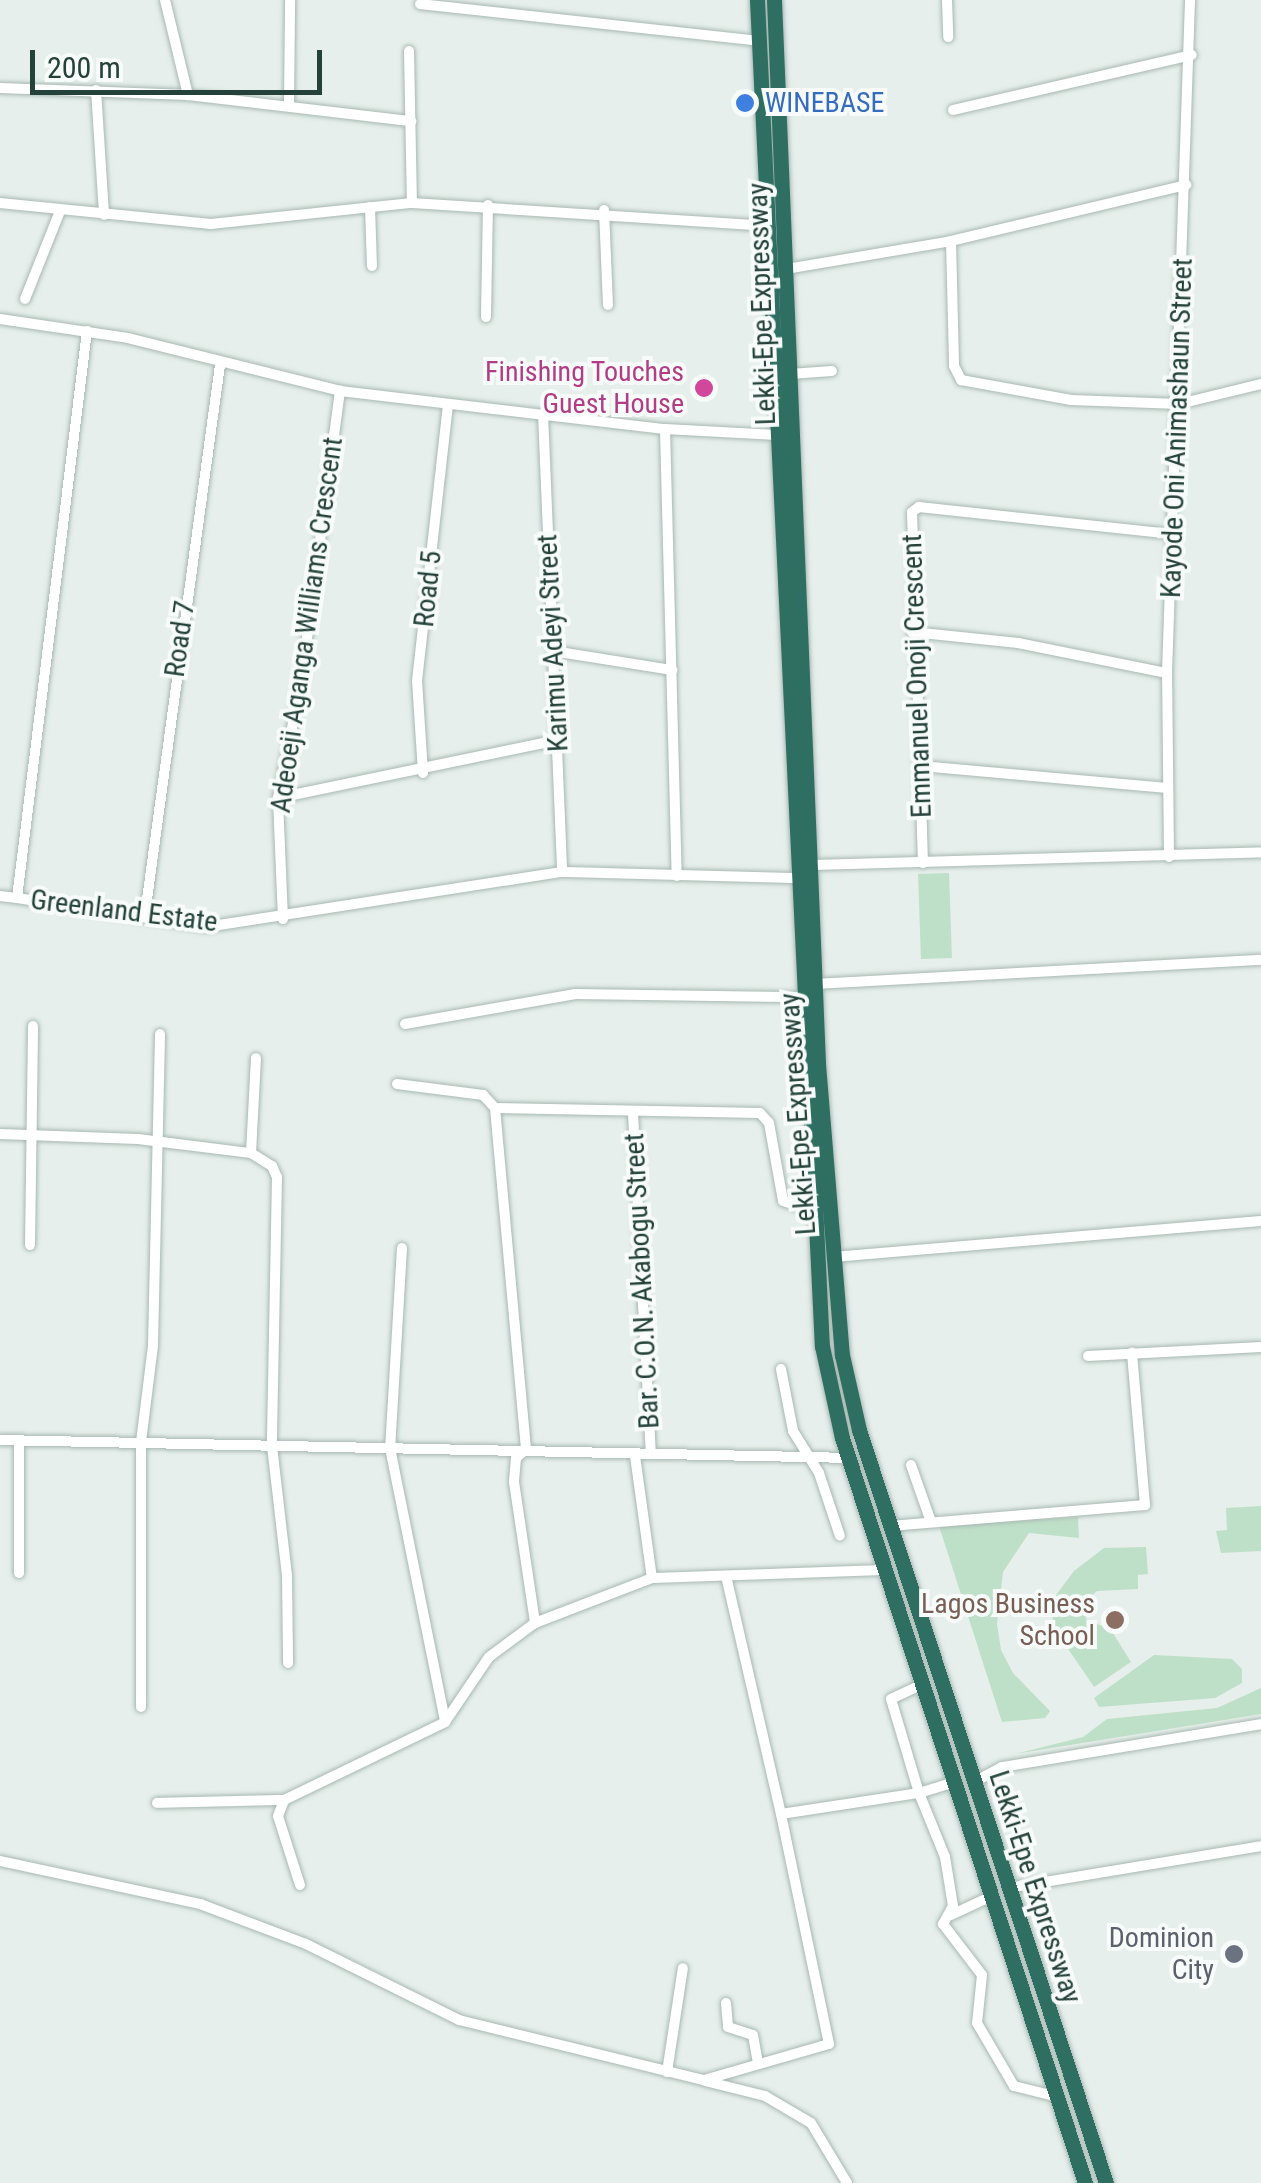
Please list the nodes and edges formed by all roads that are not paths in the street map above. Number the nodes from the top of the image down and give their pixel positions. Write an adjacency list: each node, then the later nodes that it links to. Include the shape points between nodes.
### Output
1 (165, 0): 14 (street)
2 (290, 0): 15 (street)
3 (757, 0): 9 (highway, Lekki-Epe Expressway)
4 (774, 0): 29 (highway, Lekki-Epe Expressway)
5 (946, 0): 8 (street)
6 (1190, 0): 11 (street, Kayode Oni Animashaun Street)
7 (420, 4): 9 (street)
8 (948, 36)
9 (759, 41): 26 (highway, Lekki-Epe Expressway)
10 (409, 51): 17 (street)
11 (1192, 55): 16 (street); 18 (street, Kayode Oni Animashaun Street)
12 (0, 88): 13 (street)
13 (96, 90): 14 (street); 25 (street)
14 (188, 96): 15 (street)
15 (289, 104): 17 (street)
16 (953, 110)
17 (412, 120): 19 (street)
18 (1186, 184): 27 (street); 40 (street, Kayode Oni Animashaun Street)
19 (412, 203): 21 (street); 22 (street)
20 (0, 204): 24 (street)
21 (488, 205): 23 (street); 32 (street)
22 (370, 208): 25 (street, via 211,224); 28 (street)
23 (604, 210): 26 (street); 31 (street)
24 (60, 211): 25 (street); 30 (street)
25 (104, 215)
26 (769, 226): 44 (highway, Lekki-Epe Expressway)
27 (952, 240): 29 (street); 40 (street, via 954,366 961,380 1072,400)
28 (372, 266)
29 (786, 269): 37 (highway, Lekki-Epe Expressway)
30 (25, 299)
31 (608, 305)
32 (486, 317)
33 (0, 319): 34 (street)
34 (86, 331): 35 (street); 64 (street, Greenland Estate)
35 (220, 365): 39 (street); 65 (street, Road 7)
36 (832, 371): 37 (street)
37 (790, 374): 50 (highway, Lekki-Epe Expressway)
38 (1261, 384): 40 (street)
39 (340, 390): 41 (street); 55 (street, Adeoeji Aganga Williams Crescent, via 301,683)
40 (1179, 404): 45 (street, Kayode Oni Animashaun Street)
41 (448, 405): 42 (street); 53 (street, Road 5, via 417,681)
42 (542, 414): 43 (street); 47 (street, Karimu Adeyi Street)
43 (665, 430): 44 (street); 48 (street)
44 (777, 436): 50 (highway, Lekki-Epe Expressway)
45 (1172, 534): 46 (street, Emmanuel Onoji Crescent, via 920,507 911,516); 49 (street, Kayode Oni Animashaun Street)
46 (912, 632): 49 (street); 52 (street, Emmanuel Onoji Crescent)
47 (553, 651): 48 (street); 51 (street, Karimu Adeyi Street)
48 (672, 670): 61 (street)
49 (1167, 673): 54 (street, Kayode Oni Animashaun Street)
50 (797, 731): 59 (highway, Lekki-Epe Expressway); 62 (highway, Lekki-Epe Expressway)
51 (558, 740): 53 (street); 60 (street, Karimu Adeyi Street)
52 (920, 766): 54 (street); 58 (street, Emmanuel Onoji Crescent)
53 (423, 773): 55 (street)
54 (1165, 788): 57 (street, Kayode Oni Animashaun Street)
55 (278, 798): 66 (street, Adeoeji Aganga Williams Crescent)
56 (1261, 852): 57 (street)
57 (1169, 857): 58 (street)
58 (923, 863): 59 (street)
59 (810, 864): 68 (highway, Lekki-Epe Expressway)
60 (562, 872): 61 (street, Greenland Estate); 66 (street, Greenland Estate)
61 (677, 876): 62 (street, Greenland Estate)
62 (797, 878): 69 (highway, Lekki-Epe Expressway)
63 (0, 896): 64 (street)
64 (17, 898): 65 (street, Greenland Estate)
65 (145, 914): 66 (street, Greenland Estate, via 206,927)
66 (283, 919)
67 (1261, 960): 68 (street)
68 (814, 984): 85 (highway, Lekki-Epe Expressway)
69 (802, 997): 70 (street, via 575,994); 81 (highway, Lekki-Epe Expressway)
70 (405, 1024)
71 (33, 1026): 78 (street)
72 (160, 1034): 79 (street)
73 (256, 1058): 80 (street)
74 (397, 1084): 75 (street, Bar. C.O.N. Akabogu Street, via 483,1095)
75 (495, 1108): 76 (street, Bar. C.O.N. Akabogu Street); 95 (street)
76 (633, 1113): 81 (street, via 760,1114 769,1123 783,1201); 96 (street, Bar. C.O.N. Akabogu Street)
77 (0, 1134): 78 (street)
78 (34, 1136): 79 (street); 83 (street)
79 (154, 1141): 80 (street); 92 (street, via 153,1345)
80 (251, 1153): 93 (street, via 263,1157 277,1177)
81 (812, 1211): 99 (highway, Lekki-Epe Expressway, via 822,1346)
82 (1261, 1220): 85 (street)
83 (30, 1245)
84 (402, 1248): 94 (street)
85 (832, 1257): 102 (highway, Lekki-Epe Expressway, via 849,1394)
86 (1261, 1347): 87 (street)
87 (1132, 1353): 88 (street); 101 (street, via 1145,1506)
88 (1088, 1356)
89 (781, 1369): 98 (street, via 793,1431)
90 (0, 1440): 91 (street)
91 (19, 1440): 92 (street); 105 (street)
92 (141, 1442): 93 (street); 111 (street)
93 (272, 1446): 94 (street); 109 (street, via 287,1575)
94 (390, 1448): 95 (street); 112 (street)
95 (526, 1449): 97 (street); 108 (street, via 513,1468)
96 (651, 1453): 97 (street); 98 (street)
97 (635, 1456): 107 (street)
98 (806, 1457): 99 (street); 103 (street, via 819,1473)
99 (849, 1458): 104 (highway, Lekki-Epe Expressway)
100 (911, 1465): 101 (street)
101 (930, 1519): 102 (street)
102 (890, 1526): 115 (highway, Lekki-Epe Expressway)
103 (840, 1536)
104 (885, 1570): 106 (street); 110 (highway, Lekki-Epe Expressway)
105 (19, 1573)
106 (726, 1576): 107 (street); 119 (street)
107 (652, 1578): 108 (street)
108 (535, 1623): 112 (street, via 489,1657)
109 (288, 1663)
110 (922, 1684): 114 (highway, Lekki-Epe Expressway); 116 (street, via 891,1700)
111 (141, 1707)
112 (445, 1722): 117 (street)
113 (1261, 1724): 115 (street, via 1002,1766)
114 (954, 1782): 116 (street); 124 (highway, Lekki-Epe Expressway)
115 (974, 1782): 123 (highway, Lekki-Epe Expressway)
116 (919, 1794): 119 (street); 125 (street, via 945,1857)
117 (284, 1800): 118 (street); 122 (street, via 278,1816)
118 (157, 1804)
119 (781, 1814): 128 (street, via 829,2044)
120 (1261, 1846): 123 (street)
121 (0, 1861): 129 (street, via 200,1904 306,1944 459,2020)
122 (300, 1884)
123 (1008, 1888): 134 (highway, Lekki-Epe Expressway)
124 (992, 1896): 125 (street); 131 (highway, Lekki-Epe Expressway)
125 (951, 1916): 131 (street, via 943,1924 982,1974 977,2023 1014,2086)
126 (683, 1968): 129 (street)
127 (726, 2003): 128 (street, via 728,2028 752,2035)
128 (758, 2062): 130 (street)
129 (667, 2072): 130 (street)
130 (704, 2080): 132 (street, via 765,2096 812,2122)
131 (1058, 2097): 133 (highway, Lekki-Epe Expressway)
132 (848, 2183)
133 (1086, 2183)
134 (1106, 2183)

